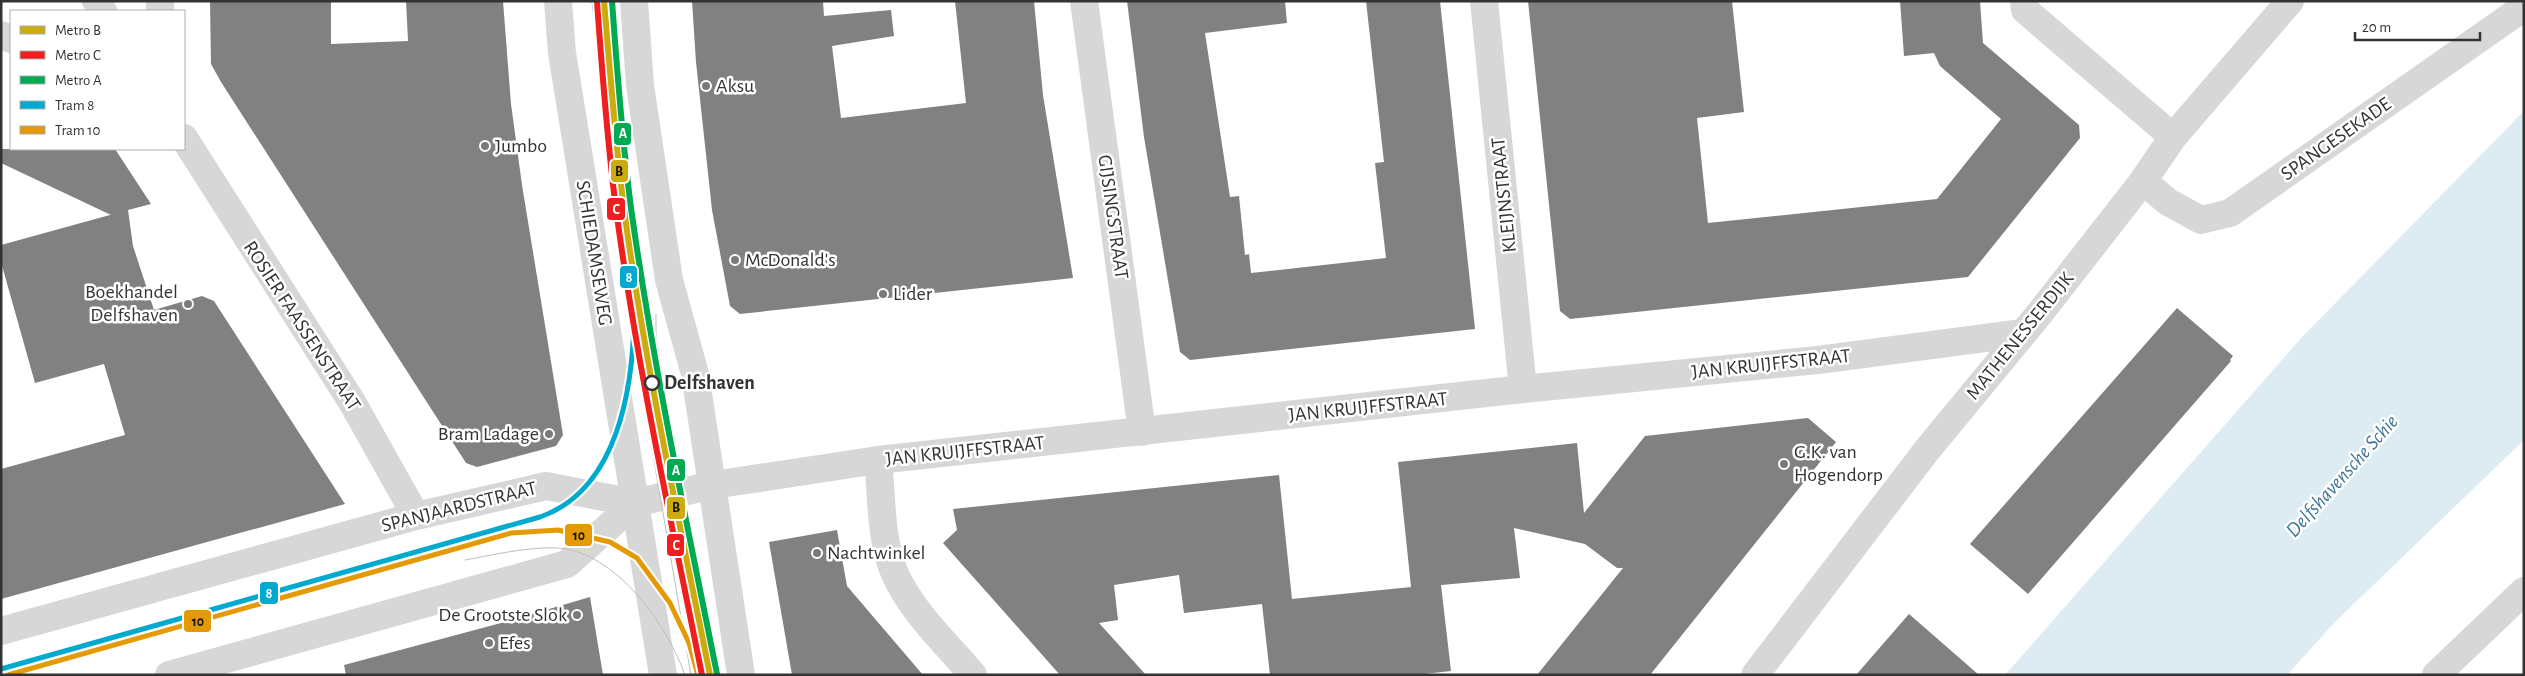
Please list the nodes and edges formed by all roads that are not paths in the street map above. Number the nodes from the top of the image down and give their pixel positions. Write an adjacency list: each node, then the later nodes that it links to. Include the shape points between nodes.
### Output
1 (558, 1): 16 (street, SCHIEDAMSEWEG, via 562,53)
2 (634, 1): 15 (street, via 640,85 669,280 695,374)
3 (1084, 1): 13 (street, GIJSINGSTRAAT)
4 (1484, 1): 12 (street, KLEIJNSTRAAT)
5 (2024, 1): 8 (street, via 2025,10)
6 (2290, 1): 8 (street, MATHENESSERDIJK)
7 (2524, 7): 10 (street, SPANGESEKADE, via 2230,213 2201,220 2168,202)
8 (2173, 137): 10 (street, MATHENESSERDIJK)
9 (185, 140): 17 (street, ROSIER FAASSENSTRAAT, via 352,402)
10 (2143, 181): 11 (street, MATHENESSERDIJK)
11 (2023, 333): 12 (street, JAN KRUIJFFSTRAAT, via 1818,360); 24 (street, MATHENESSERDIJK, via 1927,450)
12 (1523, 389): 13 (street, JAN KRUIJFFSTRAAT)
13 (1142, 432): 14 (street, JAN KRUIJFFSTRAAT)
14 (878, 460): 15 (street, JAN KRUIJFFSTRAAT); 23 (street, via 886,538 894,573 910,602)
15 (714, 485): 16 (street); 22 (street)
16 (635, 503): 17 (street, SPANJAARDSTRAAT, via 546,486); 20 (street, via 567,564); 21 (street, SCHIEDAMSEWEG)
17 (416, 516): 19 (street, SPANJAARDSTRAAT)
18 (2524, 591): 25 (street)
19 (1, 631)
20 (169, 675)
21 (663, 675)
22 (741, 675)
23 (973, 675)
24 (1755, 675)
25 (2436, 675)

